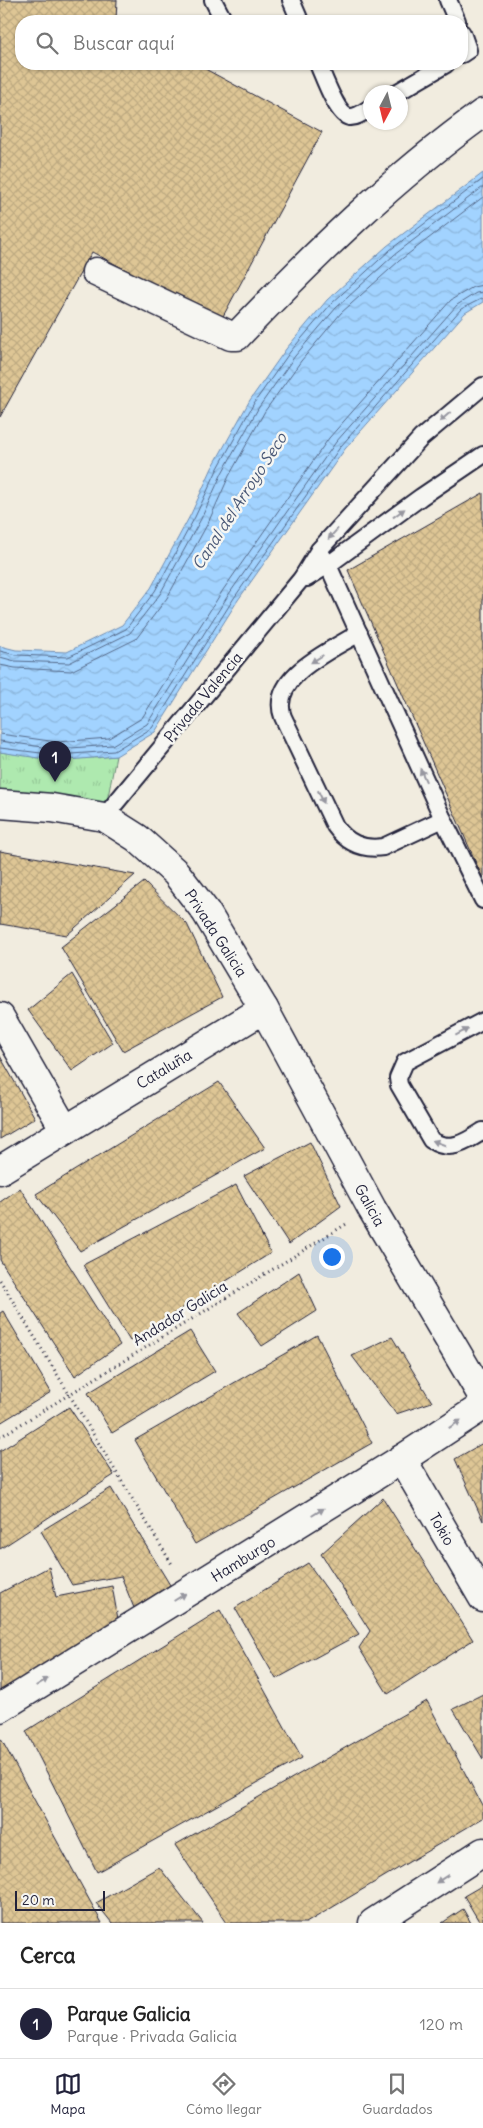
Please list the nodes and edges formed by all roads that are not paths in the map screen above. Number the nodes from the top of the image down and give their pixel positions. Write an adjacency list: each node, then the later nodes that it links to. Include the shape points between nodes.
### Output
1 (213, 0): 4 (lane)
2 (291, 0): 5 (lane)
3 (448, 0): 6 (lane)
4 (221, 15)
5 (297, 15)
6 (454, 15)
7 (321, 70): 10 (lane, via 343,113 355,116)
8 (436, 70): 9 (lane)
9 (408, 86)
10 (363, 112)
11 (483, 113): 12 (street, via 448,138 378,198 238,336 231,336)
12 (96, 272)
13 (483, 386): 15 (lane, Privada Valencia, one-way to 15, via 421,438)
14 (483, 455): 16 (lane, one-way to 14)
15 (319, 550): 16 (lane); 17 (lane, Privada Valencia)
16 (328, 565): 17 (lane); 18 (lane)
17 (302, 578): 20 (lane, Privada Valencia)
18 (359, 633): 21 (lane, one-way to 18); 21 (lane, one-way to 21, via 294,675 283,695 283,718 335,826 352,843 383,847)
19 (0, 804): 20 (street, Privada Galicia)
20 (104, 817): 23 (street, Privada Galicia, via 137,838 176,873 206,912)
21 (443, 819): 22 (lane)
22 (483, 900)
23 (264, 1009): 26 (street, Cataluña); 29 (street, Galicia, via 372,1209)
24 (0, 1017): 26 (street)
25 (483, 1021): 27 (lane, one-way to 25, via 460,1145 437,1144 426,1132 398,1078 405,1062)
26 (65, 1130): 28 (street, Cataluña)
27 (483, 1131)
28 (0, 1170)
29 (483, 1397)
30 (483, 1406): 31 (street, Hamburgo, one-way to 30)
31 (402, 1460): 32 (street, Tokio); 33 (street, Hamburgo, one-way to 31)
32 (483, 1598)
33 (0, 1708)
34 (483, 1852): 35 (street, one-way to 35)
35 (373, 1923)

